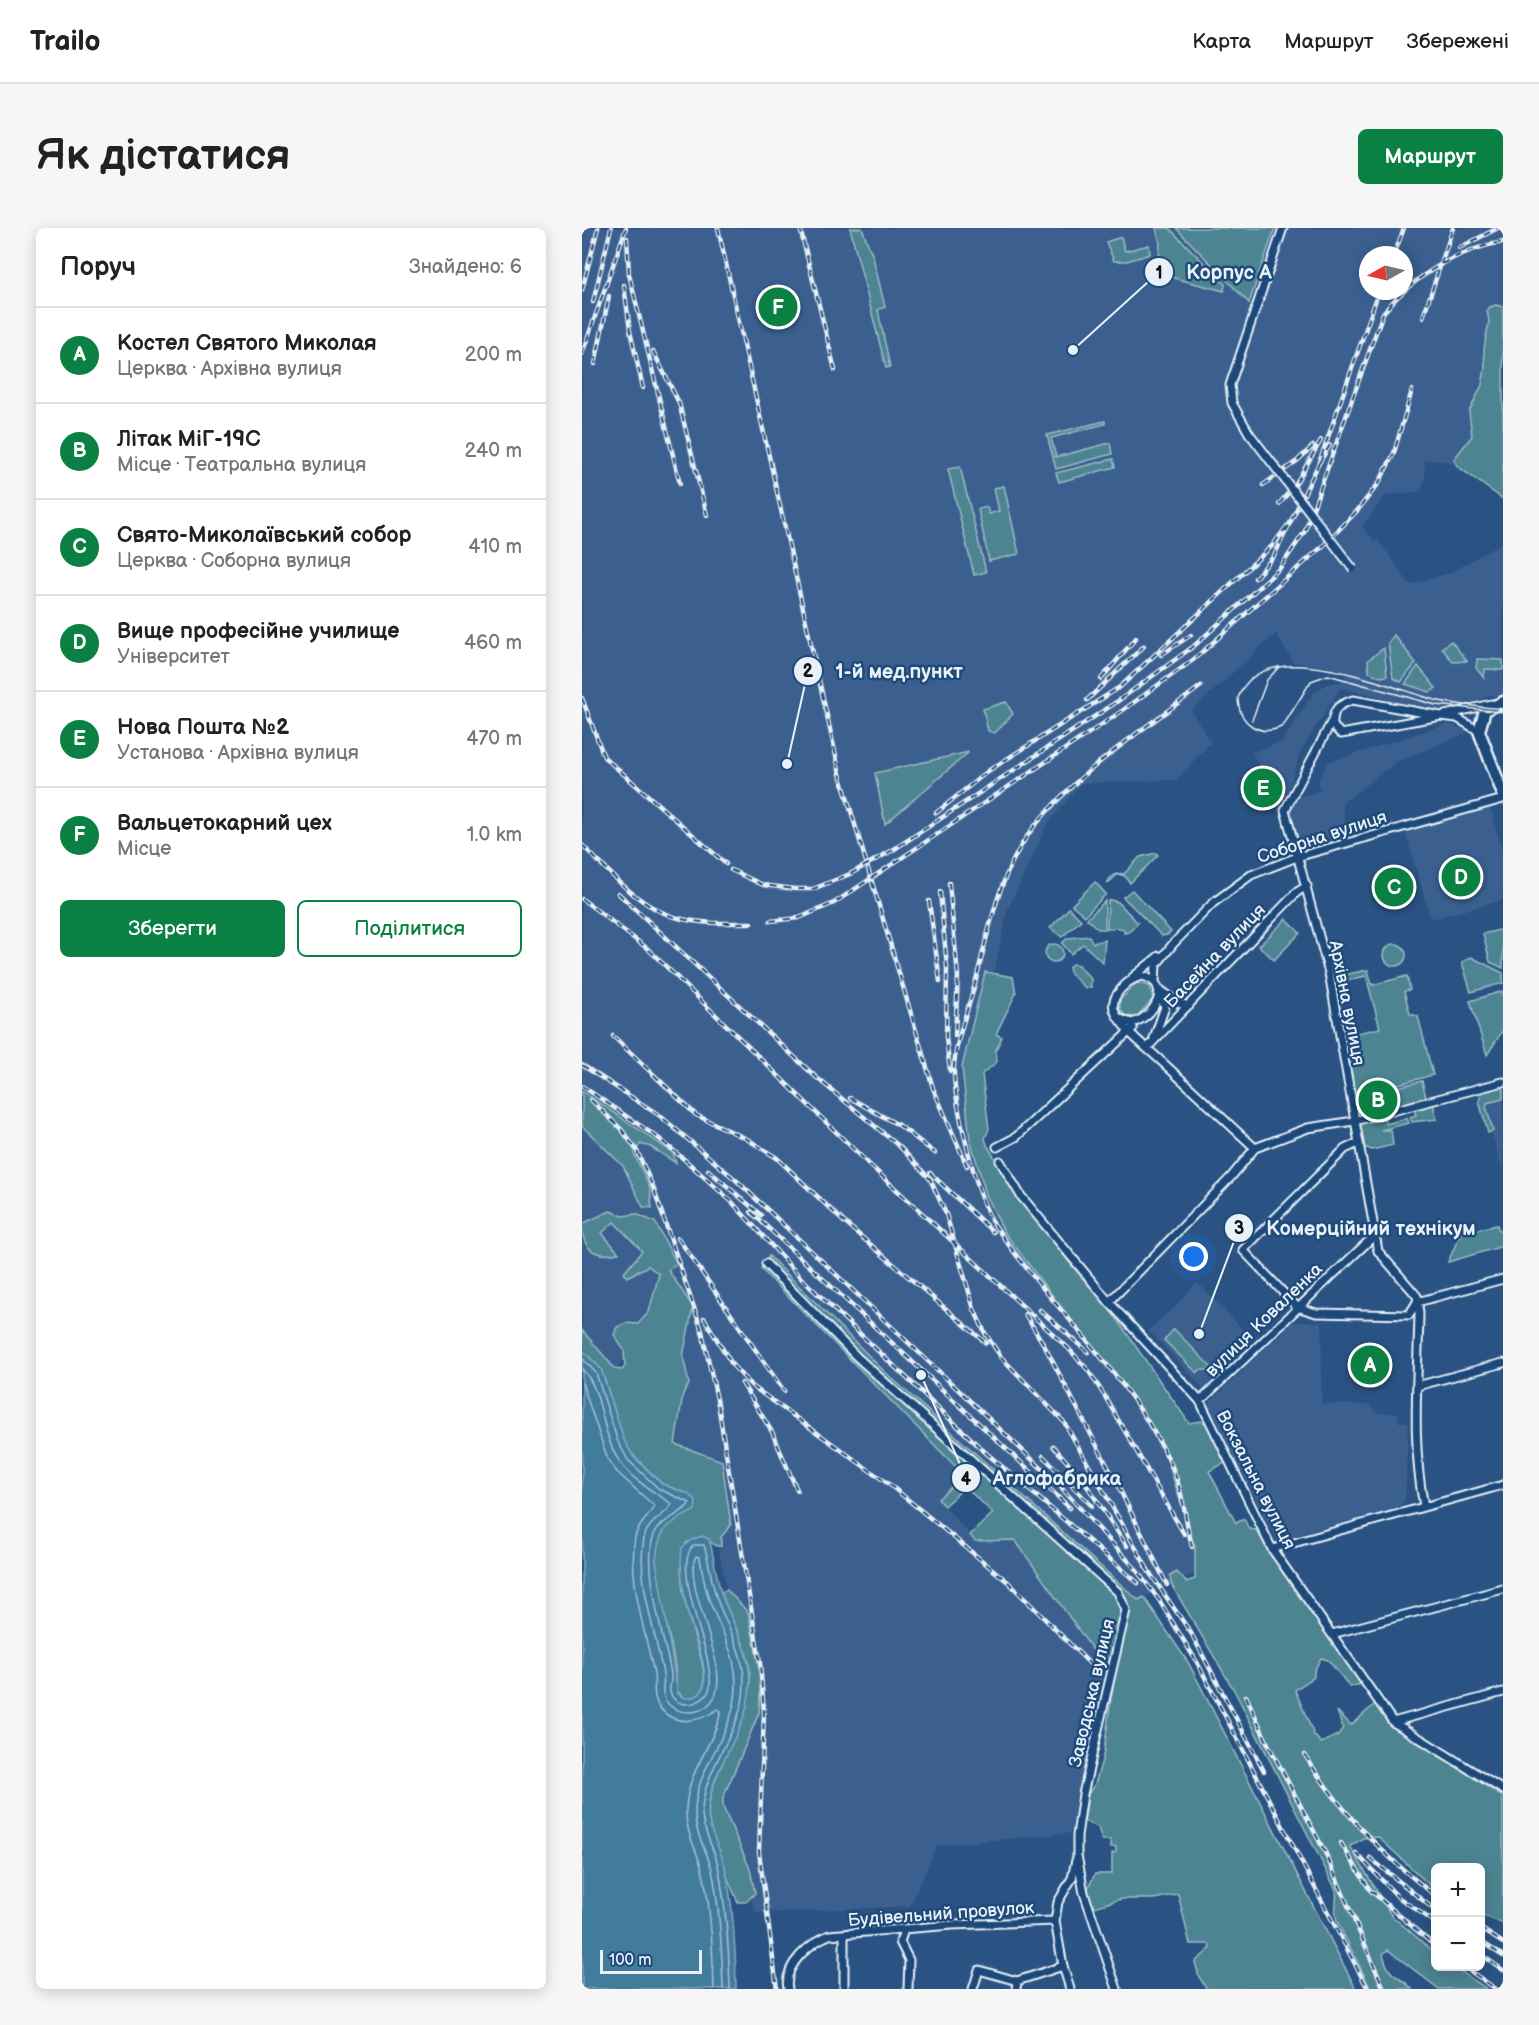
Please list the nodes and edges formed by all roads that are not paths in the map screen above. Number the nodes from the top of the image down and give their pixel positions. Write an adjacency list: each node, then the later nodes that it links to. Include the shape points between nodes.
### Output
1 (1283, 228): 2 (street, bridge, via 1230,385 1232,403 1249,433)
2 (1353, 569)
3 (1503, 701): 4 (street); 7 (main road, via 1485,710)
4 (1464, 711): 5 (street); 7 (street)
5 (1441, 716): 6 (street, Архівна вулиця, via 1353,700 1336,709); 6 (street, via 1341,734 1333,726); 7 (street, via 1457,718)
6 (1333, 719): 10 (street, Архівна вулиця, via 1285,810)
7 (1479, 731): 8 (main road)
8 (1503, 794)
9 (1503, 799): 10 (street, Соборна вулиця)
10 (1297, 856): 11 (street, Архівна вулиця); 12 (street, Соборна вулиця, via 1234,886)
11 (1307, 886): 15 (street, Басейна вулиця); 21 (street, Архівна вулиця, via 1329,973)
12 (1173, 944): 13 (street, Соборна вулиця); 14 (street, Соборна вулиця, via 1156,965)
13 (1129, 981): 14 (street, via 1142,976); 16 (street, via 1115,998)
14 (1157, 988): 15 (street); 17 (street, via 1158,1002); 19 (street, via 1165,1007)
15 (1189, 1006): 19 (street, Басейна вулиця)
16 (1118, 1017): 17 (street, via 1131,1023); 18 (street)
17 (1144, 1018): 18 (street)
18 (1130, 1030): 19 (street); 23 (street, via 1016,1137)
19 (1147, 1048): 24 (street)
20 (1503, 1082): 21 (street)
21 (1354, 1121): 22 (street, Архівна вулиця); 24 (street, via 1308,1128)
22 (1358, 1143): 26 (street, Архівна вулиця); 31 (street, via 1345,1149 1243,1250)
23 (997, 1147)
24 (1255, 1148): 29 (street)
25 (1000, 1161): 29 (street, Вокзальна вулиця, via 1021,1196)
26 (1375, 1235): 30 (street, Архівна вулиця, via 1378,1251 1408,1284); 31 (street, вулиця Коваленка)
27 (766, 1264): 43 (street, Заводська вулиця, via 857,1357 1118,1592 1126,1610 1083,1794)
28 (1503, 1279): 30 (street)
29 (1109, 1302): 34 (street, Вокзальна вулиця)
30 (1417, 1302): 31 (street, via 1408,1315 1316,1313); 33 (street)
31 (1297, 1307): 34 (street, вулиця Коваленка)
32 (1503, 1363): 33 (street)
33 (1418, 1386): 36 (street, via 1417,1468)
34 (1200, 1401): 37 (street, Вокзальна вулиця)
35 (1503, 1485): 36 (street)
36 (1424, 1506): 37 (street)
37 (1272, 1550): 39 (street, Вокзальна вулиця)
38 (1503, 1589): 39 (street)
39 (1332, 1634): 41 (street, Вокзальна вулиця)
40 (1503, 1692): 41 (street)
41 (1393, 1722): 42 (street, Вокзальна вулиця)
42 (1502, 1788)
43 (1077, 1855): 44 (street); 55 (street, Заводська вулиця, via 1084,1893)
44 (1055, 1921): 45 (street, Будівельний провулок); 47 (street)
45 (904, 1930): 46 (street, Будівельний провулок); 51 (street, via 900,1942 909,1960)
46 (844, 1935): 49 (street, Будівельний провулок, via 817,1940 803,1952 789,1976); 50 (street)
47 (1063, 1966): 48 (street); 54 (street)
48 (1017, 1981): 52 (street, via 979,1970); 53 (street)
49 (788, 1989)
50 (844, 1989)
51 (909, 1989)
52 (973, 1989)
53 (1016, 1989)
54 (1070, 1989)
55 (1117, 1989)

